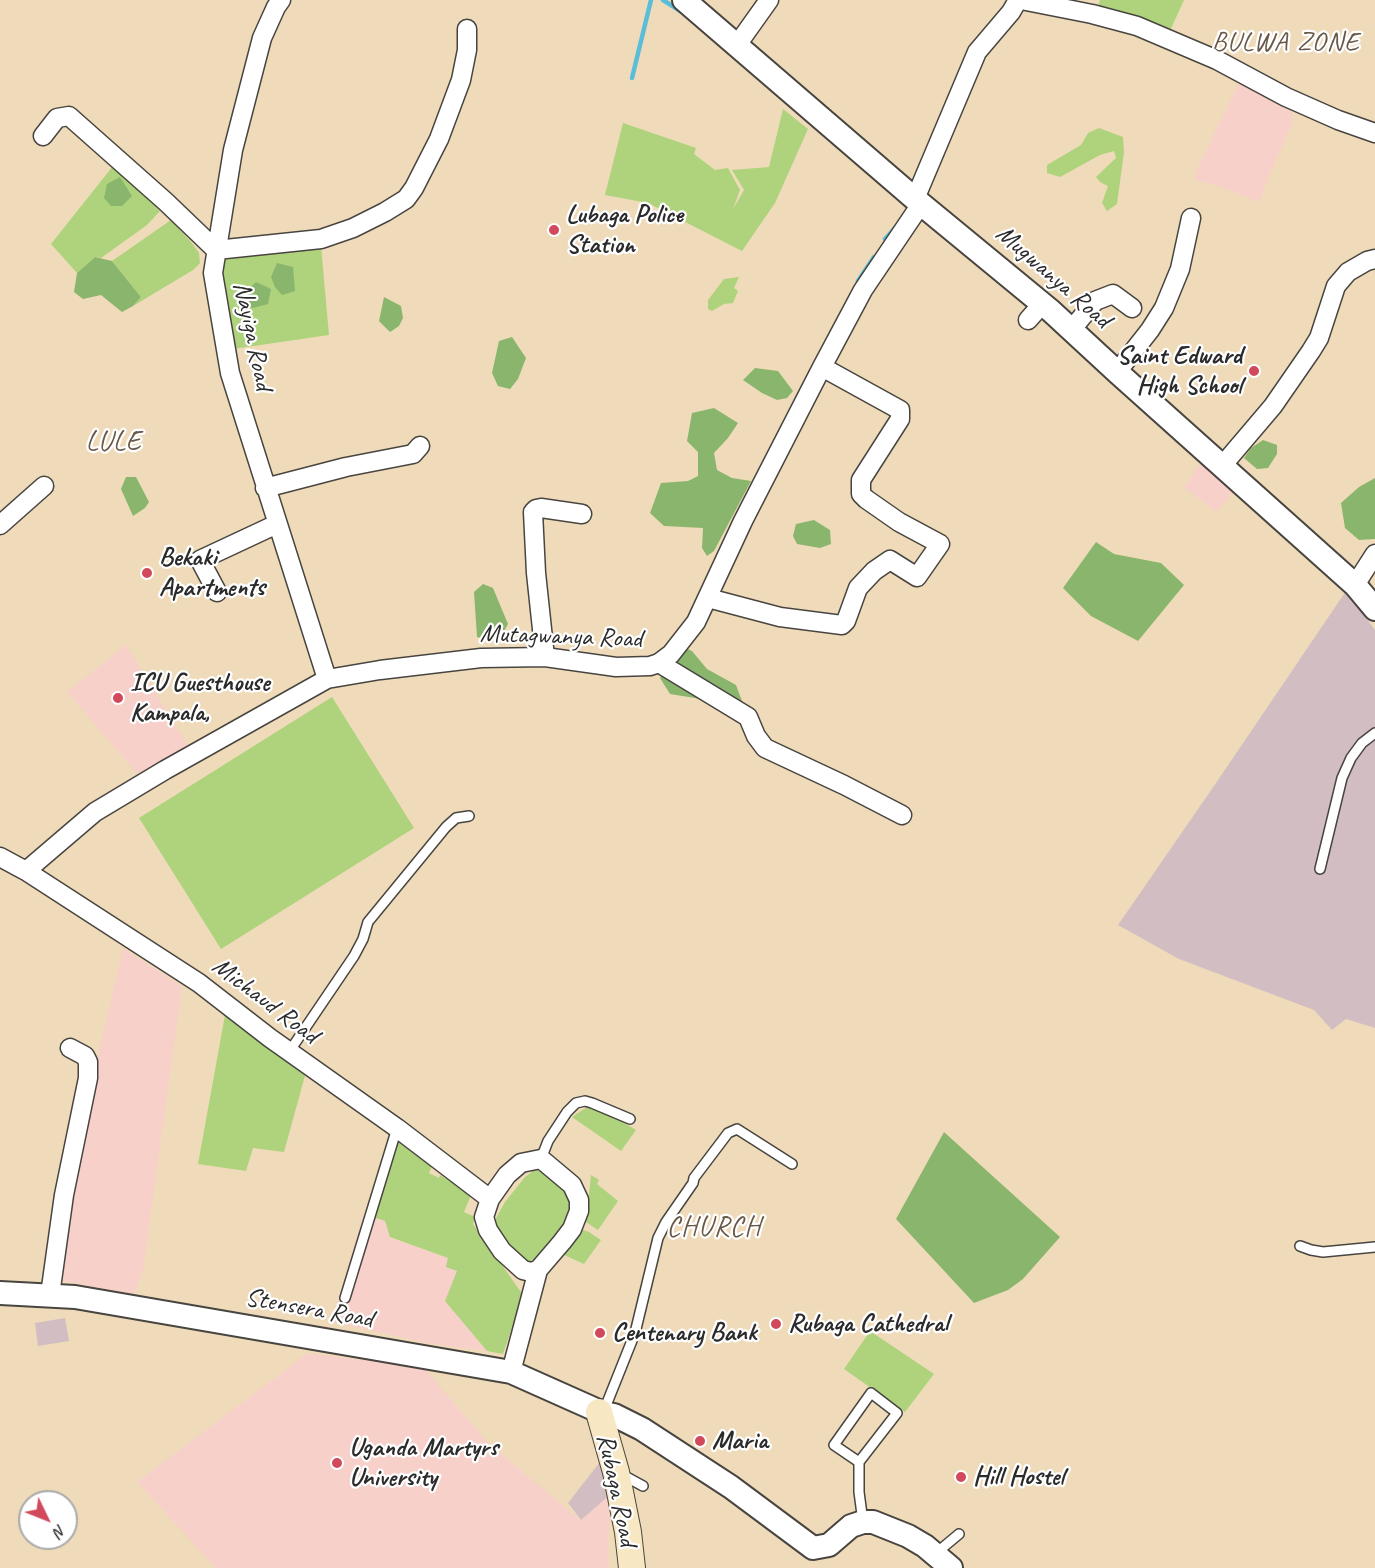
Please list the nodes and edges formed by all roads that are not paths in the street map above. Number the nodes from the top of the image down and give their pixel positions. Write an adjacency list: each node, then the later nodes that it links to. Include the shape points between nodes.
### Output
1 (281, 0): 11 (street, Nayiga Road, via 262,38 251,78 233,150)
2 (684, 0): 6 (street, Mugwanya Road)
3 (769, 0): 6 (street)
4 (1020, 0): 7 (street, via 1137,26 1217,60 1286,97); 9 (street, Mutagwanya Road, via 977,52)
5 (467, 29): 11 (street, via 462,80 439,139 406,199 353,228 321,238)
6 (737, 45): 9 (street, Mugwanya Road)
7 (1375, 133)
8 (43, 136): 11 (street, via 57,118 69,116)
9 (918, 201): 14 (street, Mugwanya Road, via 1035,312); 15 (street, Mutagwanya Road, via 863,290)
10 (1191, 218): 16 (street, via 1180,269 1164,308)
11 (216, 250): 20 (street, Nayiga Road, via 213,273 227,360)
12 (1375, 258): 18 (street, via 1348,272 1336,286 1311,351 1273,406)
13 (1132, 308): 14 (street, via 1113,294 1095,300)
14 (1072, 329): 16 (street, Mugwanya Road)
15 (822, 368): 27 (street, Mutagwanya Road); 27 (street, via 900,410 900,419 861,480 861,494 899,522 940,544 917,577 890,560 874,571 858,588 842,625 780,617)
16 (1117, 372): 18 (street, Mugwanya Road)
17 (420, 446): 20 (street, via 413,454)
18 (1222, 466): 25 (street, Mugwanya Road)
19 (44, 486): 23 (street)
20 (265, 488): 22 (street, Nayiga Road)
21 (582, 514): 29 (street, via 542,508 533,512)
22 (277, 524): 26 (street, via 200,560); 31 (street, Nayiga Road)
23 (0, 525)
24 (1375, 554): 25 (street)
25 (1355, 585): 28 (street, Mugwanya Road)
26 (217, 592)
27 (708, 598): 30 (street, Mutagwanya Road, via 696,622)
28 (1375, 609)
29 (545, 657): 30 (street, Mutagwanya Road, via 616,667); 31 (street, Mutagwanya Road, via 481,658)
30 (659, 663): 33 (street, via 748,717 765,748)
31 (327, 679): 37 (street, Mutagwanya Road, via 110,802)
32 (1375, 733): 36 (lane, via 1362,743 1342,778)
33 (902, 815)
34 (469, 816): 39 (lane, via 456,818 447,827 368,922 354,956)
35 (0, 857): 37 (street, Michaud Road)
36 (1320, 869)
37 (26, 871): 39 (street, Michaud Road, via 199,983)
38 (70, 1048): 49 (street, via 85,1056 88,1078 64,1196)
39 (289, 1052): 41 (street, Michaud Road)
40 (630, 1119): 42 (lane, via 592,1103 576,1103 548,1141)
41 (397, 1128): 44 (street, Michaud Road); 50 (lane)
42 (541, 1159): 44 (street, via 521,1163); 47 (street, via 572,1185 579,1211 572,1229)
43 (792, 1164): 52 (lane, via 737,1130 728,1132 694,1178 658,1238 635,1333)
44 (490, 1198): 47 (street, via 485,1223 502,1251 523,1270)
45 (1300, 1246): 46 (lane, via 1323,1252)
46 (1375, 1247)
47 (538, 1270): 51 (street)
48 (0, 1293): 49 (street, Stensera Road)
49 (50, 1295): 51 (street, Stensera Road)
50 (345, 1298)
51 (511, 1372): 52 (street, Stensera Road)
52 (601, 1412): 54 (main road, Rubaga Road); 56 (street, Stensera Road, via 642,1429 731,1487 813,1548 829,1545 851,1526)
53 (859, 1462): 53 (lane, via 897,1413 871,1393 834,1445); 56 (lane)
54 (616, 1472): 55 (lane); 59 (main road, Rubaga Road)
55 (643, 1486)
56 (863, 1522): 58 (street, via 908,1536)
57 (959, 1534): 58 (lane)
58 (943, 1561)
59 (632, 1568)

